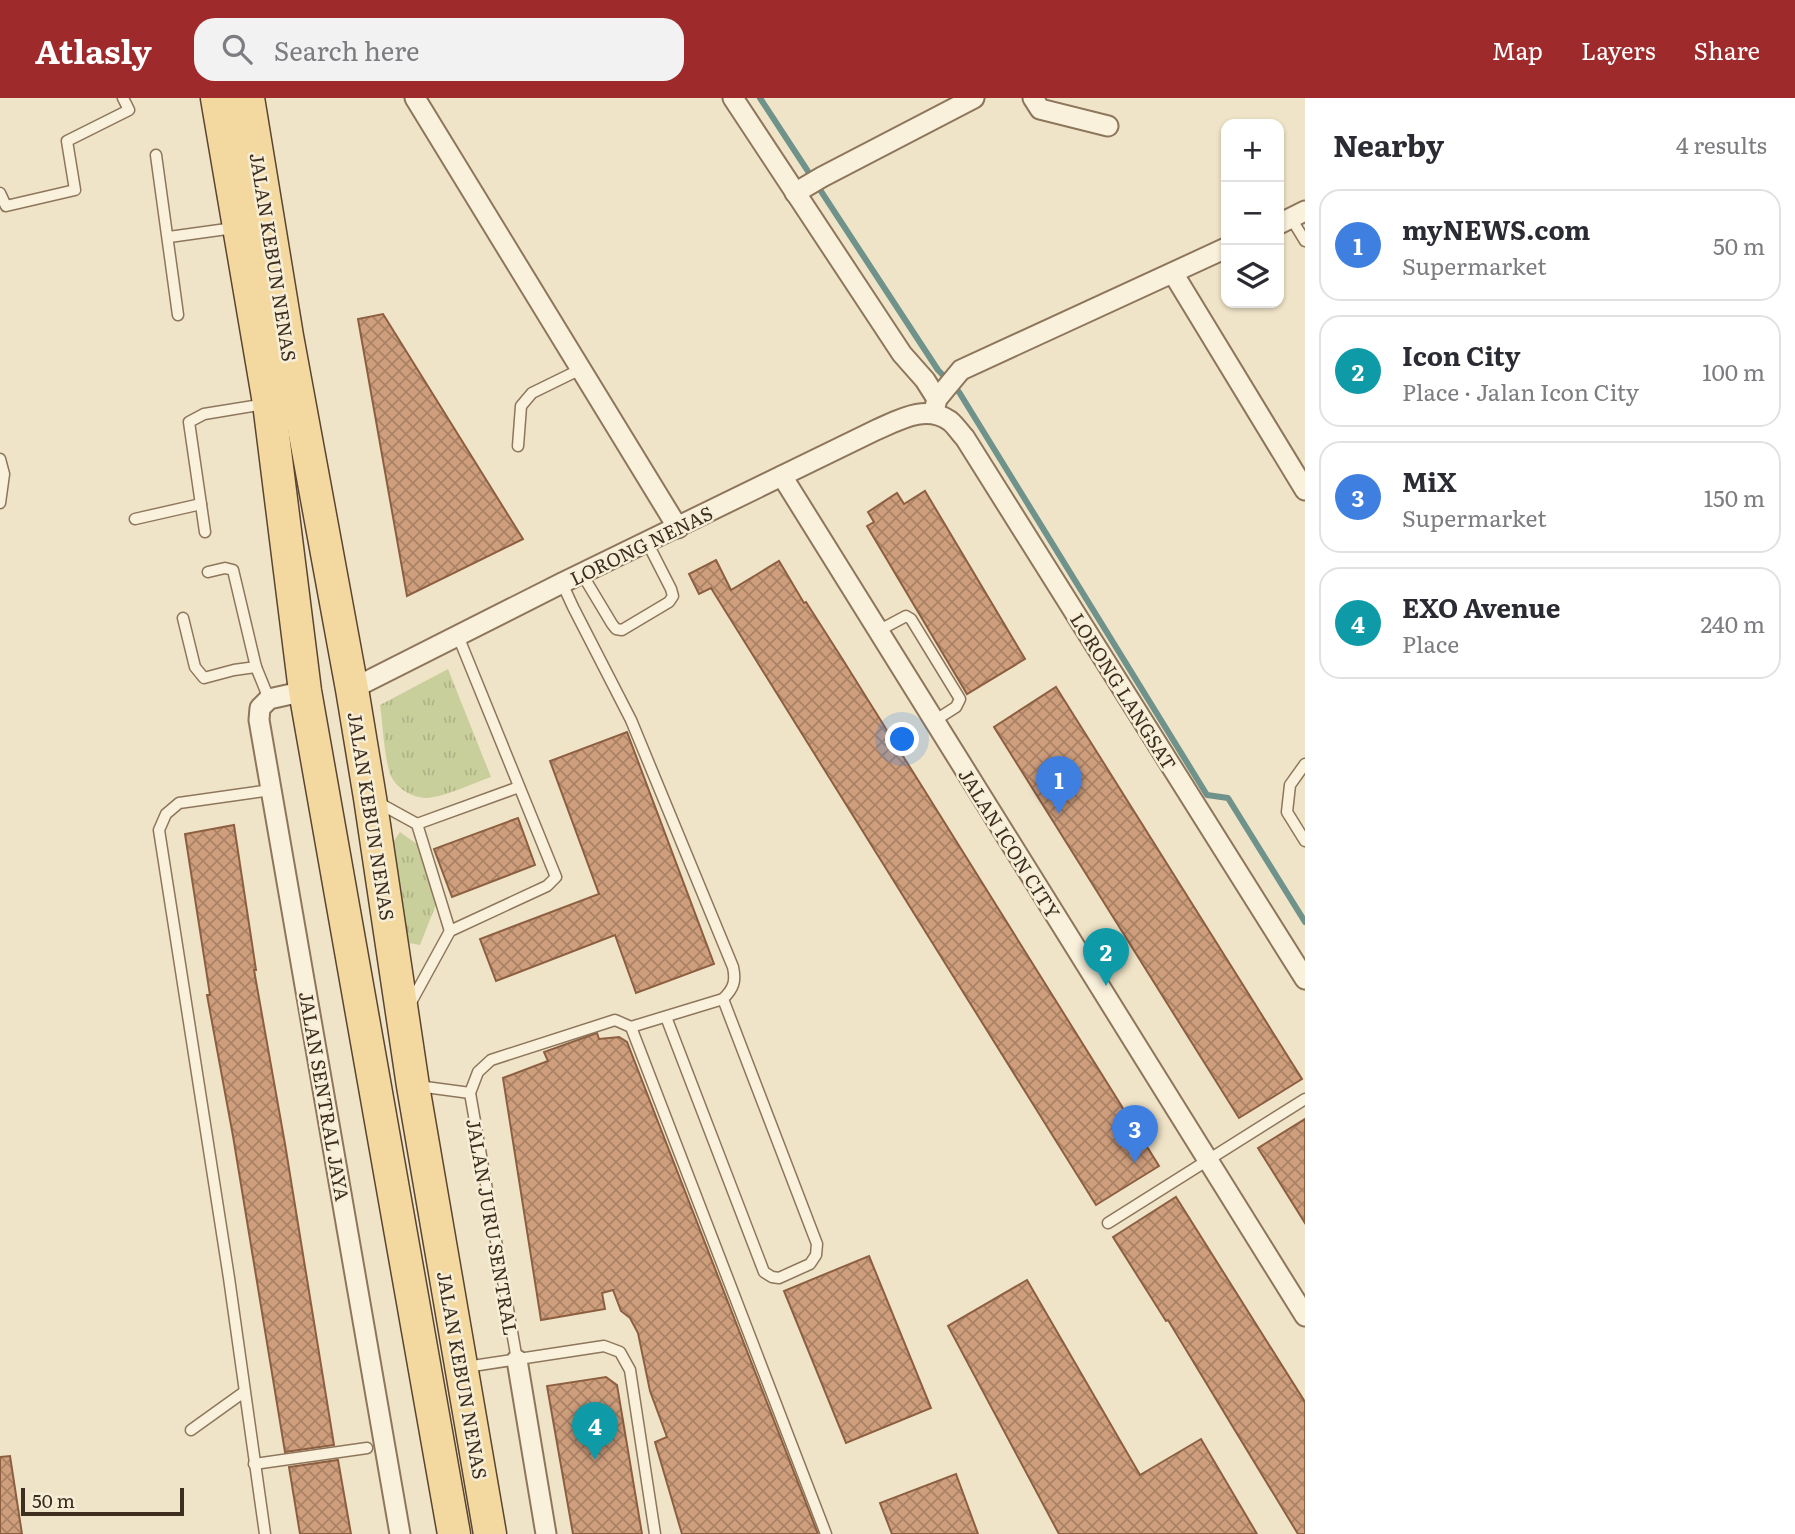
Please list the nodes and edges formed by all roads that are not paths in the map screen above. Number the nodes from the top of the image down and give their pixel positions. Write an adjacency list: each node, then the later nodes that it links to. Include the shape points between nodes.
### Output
1 (123, 98): 11 (lane, via 129,110 67,141 75,190 6,206)
2 (217, 98): 13 (main road, JALAN KEBUN NENAS)
3 (249, 98): 39 (main road, JALAN KEBUN NENAS, via 289,349)
4 (415, 98): 19 (street)
5 (733, 98): 10 (street, LORONG LANGSAT)
6 (974, 98): 10 (street)
7 (1033, 98): 8 (street, via 1040,109)
8 (1108, 126)
9 (156, 155): 14 (lane)
10 (800, 190): 20 (street, LORONG LANGSAT, via 902,354)
11 (0, 193)
12 (1292, 218): 15 (lane)
13 (239, 227): 14 (lane); 21 (main road, JALAN KEBUN NENAS)
14 (169, 237): 18 (lane)
15 (1305, 241)
16 (1221, 250): 17 (street)
17 (1173, 273): 20 (street, via 961,370); 25 (street)
18 (178, 315)
19 (581, 369): 22 (lane, via 532,393 521,406); 29 (street)
20 (939, 400): 24 (street, LORONG NENAS); 50 (street, LORONG LANGSAT)
21 (269, 403): 27 (lane, via 204,414 188,422); 40 (main road, JALAN KEBUN NENAS)
22 (518, 446)
23 (0, 459): 26 (lane, via 4,474)
24 (782, 476): 29 (street, LORONG NENAS); 36 (street, JALAN ICON CITY)
25 (1305, 489)
26 (0, 503)
27 (201, 504): 28 (lane); 30 (lane)
28 (135, 519)
29 (678, 528): 31 (street, LORONG NENAS)
30 (205, 532)
31 (648, 542): 33 (street, LORONG NENAS); 33 (lane, via 673,596 622,630 612,624)
32 (208, 572): 38 (lane, via 233,570)
33 (582, 574): 34 (street, LORONG NENAS)
34 (562, 583): 37 (street, LORONG NENAS); 51 (lane, via 631,720 733,967 736,980)
35 (183, 618): 38 (lane, via 195,667 204,678)
36 (878, 631): 42 (street, JALAN ICON CITY); 42 (lane, via 906,616 911,619 960,699 956,707)
37 (458, 636): 39 (street, LORONG NENAS); 44 (lane)
38 (256, 667): 41 (lane)
39 (352, 689): 46 (main road, JALAN KEBUN NENAS)
40 (305, 691): 41 (street); 69 (main road, JALAN KEBUN NENAS)
41 (269, 699): 45 (street, JALAN SENTRAL JAYA, via 260,708 259,720)
42 (934, 721): 58 (street, JALAN ICON CITY)
43 (1305, 764): 48 (lane, via 1290,785 1287,812)
44 (519, 788): 47 (lane); 49 (lane, via 556,877 547,886)
45 (271, 790): 63 (lane, via 179,803 166,814 159,830); 68 (street, JALAN SENTRAL JAYA)
46 (370, 798): 47 (lane); 53 (main road, JALAN KEBUN NENAS)
47 (417, 824): 49 (lane)
48 (1305, 841)
49 (450, 930): 53 (lane)
50 (1305, 979)
51 (723, 999): 52 (lane); 52 (lane, via 817,1244 810,1264 779,1278 764,1272)
52 (666, 1017): 54 (lane)
53 (402, 1018): 55 (main road, JALAN KEBUN NENAS)
54 (631, 1027): 56 (lane, via 615,1020 491,1060 478,1072); 73 (lane)
55 (413, 1086): 56 (lane); 62 (main road, JALAN KEBUN NENAS)
56 (470, 1093): 61 (lane, JALAN JURU SENTRAL)
57 (1305, 1100): 58 (lane)
58 (1208, 1161): 59 (lane); 60 (street, JALAN ICON CITY)
59 (1108, 1223)
60 (1305, 1316)
61 (517, 1360): 62 (lane, JALAN JURU SENTRAL); 71 (street, JALAN JURU SENTRAL); 72 (lane, via 604,1346 620,1352 629,1370)
62 (461, 1368): 70 (main road, JALAN KEBUN NENAS)
63 (244, 1392): 64 (lane); 66 (lane)
64 (191, 1430)
65 (367, 1448): 66 (lane)
66 (254, 1464): 67 (lane)
67 (265, 1534)
68 (400, 1534)
69 (454, 1534)
70 (490, 1534)
71 (545, 1534)
72 (655, 1534)
73 (827, 1534)

